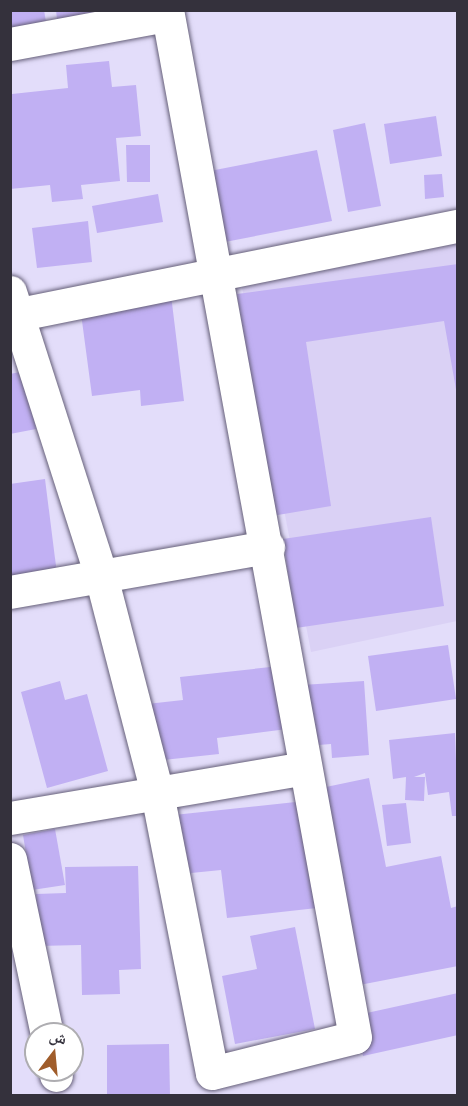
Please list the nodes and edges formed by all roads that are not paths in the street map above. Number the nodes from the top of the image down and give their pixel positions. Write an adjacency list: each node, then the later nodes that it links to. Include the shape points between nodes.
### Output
1 (167, 13): 2 (street); 4 (street)
2 (10, 44)
3 (458, 226): 4 (street)
4 (215, 273): 5 (street); 6 (street)
5 (12, 308): 7 (street)
6 (267, 547): 7 (street); 9 (street)
7 (101, 576): 8 (street); 10 (street)
8 (10, 592)
9 (305, 768): 10 (street); 10 (street, via 355,1037 212,1073)
10 (157, 793): 11 (street)
11 (10, 818)
12 (10, 859): 13 (street)
13 (44, 1022)

